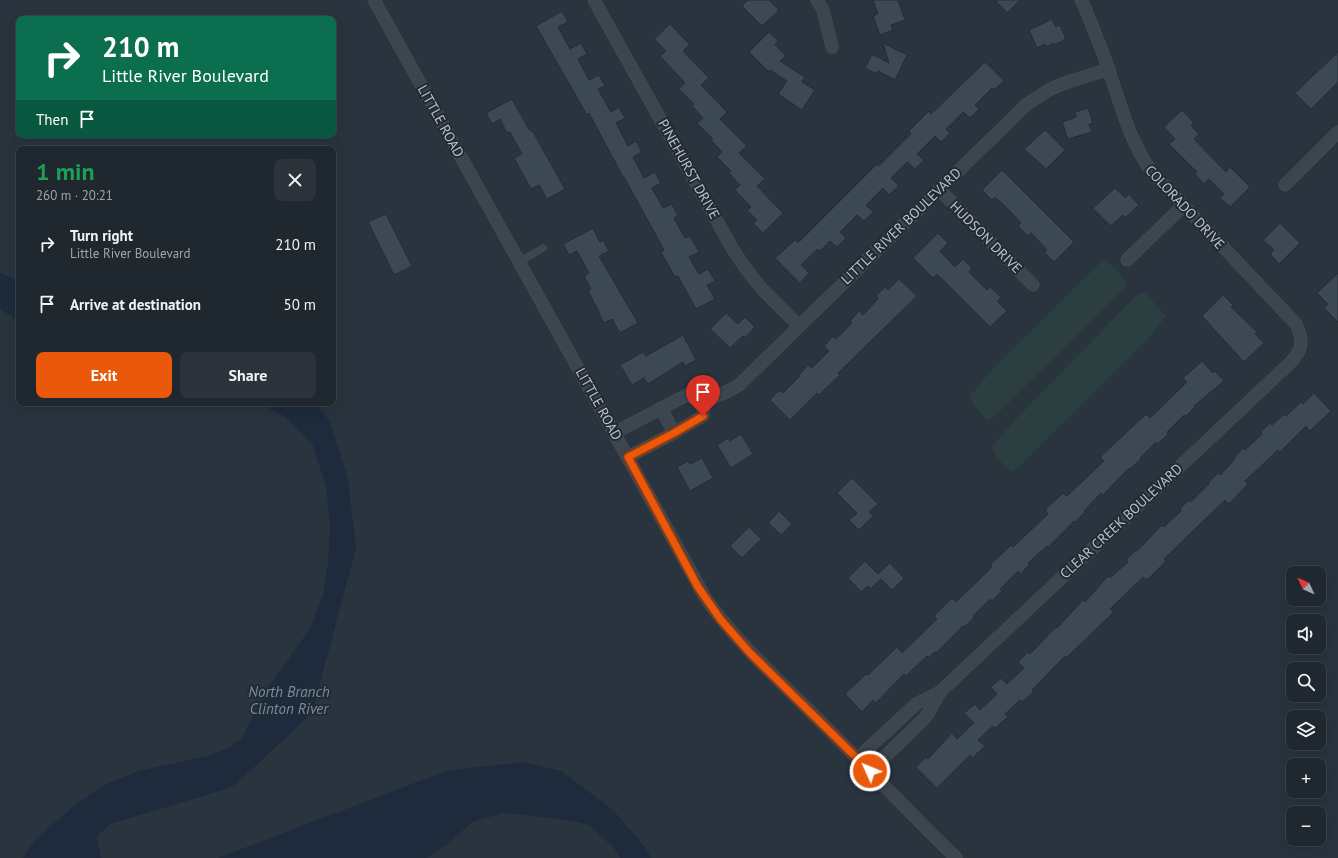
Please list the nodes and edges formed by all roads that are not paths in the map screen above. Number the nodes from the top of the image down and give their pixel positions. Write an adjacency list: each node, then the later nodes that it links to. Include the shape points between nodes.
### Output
1 (374, 0): 13 (street, LITTLE ROAD)
2 (594, 0): 15 (street, PINEHURST DRIVE, via 742,264 761,288)
3 (817, 0): 5 (street, via 823,10)
4 (1081, 0): 6 (street, COLORADO DRIVE)
5 (832, 47)
6 (1109, 69): 9 (street, LITTLE RIVER BOULEVARD, via 1062,84 1027,104); 10 (street, COLORADO DRIVE, via 1130,132 1144,161)
7 (1338, 132): 8 (street)
8 (1285, 185)
9 (938, 189): 14 (street, HUDSON DRIVE); 15 (street, LITTLE RIVER BOULEVARD)
10 (1184, 206): 12 (street); 16 (street, COLORADO DRIVE, via 1296,324 1302,338)
11 (543, 248): 13 (lane)
12 (1127, 260)
13 (519, 262): 19 (street, LITTLE ROAD)
14 (1033, 285)
15 (799, 326): 17 (street, LITTLE RIVER BOULEVARD, via 739,385)
16 (1301, 348): 22 (street, CLEAR CREEK BOULEVARD, via 1289,364)
17 (704, 402): 18 (street, via 687,395); 20 (street, via 703,416)
18 (661, 408): 19 (street); 20 (street)
19 (614, 433): 21 (street, LITTLE ROAD)
20 (674, 433): 21 (street)
21 (628, 457): 25 (street, LITTLE ROAD, via 698,587 721,620 750,653)
22 (940, 692): 23 (street, CLEAR CREEK BOULEVARD, via 916,704); 24 (street, CLEAR CREEK BOULEVARD, via 929,712)
23 (892, 727): 24 (street); 25 (street, CLEAR CREEK BOULEVARD)
24 (904, 738): 26 (street, CLEAR CREEK BOULEVARD)
25 (858, 758): 26 (street, LITTLE ROAD)
26 (870, 771): 27 (street, LITTLE ROAD)
27 (956, 858)

